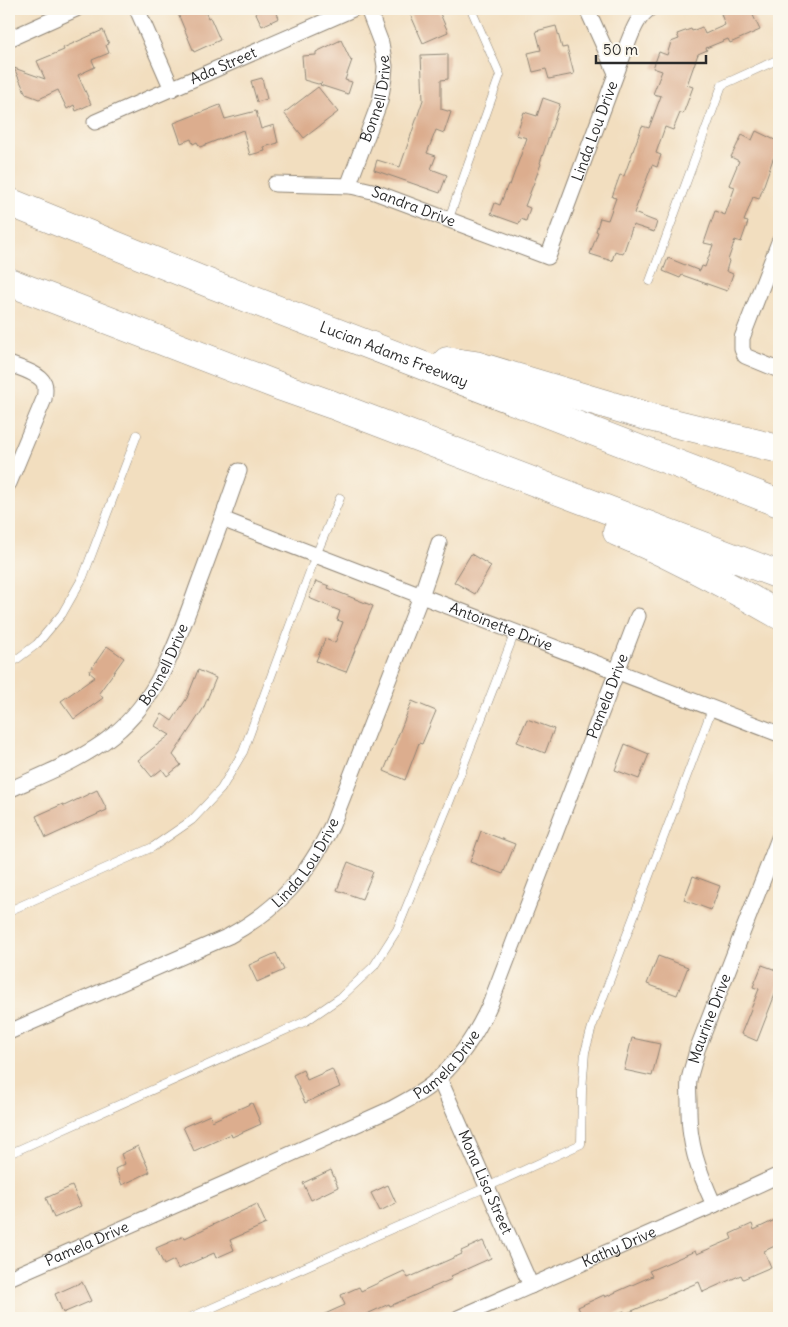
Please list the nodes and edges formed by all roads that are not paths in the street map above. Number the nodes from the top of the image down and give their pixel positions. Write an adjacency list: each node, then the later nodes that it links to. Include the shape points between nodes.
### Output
1 (76, 9): 8 (street)
2 (137, 9): 11 (street)
3 (353, 9): 11 (street, Ada Street)
4 (368, 9): 14 (street, Bonnell Drive, via 381,43 384,78 380,101 350,181)
5 (471, 9): 16 (lane, via 500,76)
6 (587, 9): 10 (street)
7 (650, 9): 10 (street, Linda Lou Drive, via 636,24)
8 (9, 39)
9 (779, 60): 19 (lane, via 722,85)
10 (616, 73): 18 (street, Linda Lou Drive)
11 (172, 88): 12 (street, Ada Street)
12 (95, 122)
13 (275, 184): 14 (street, Sandra Drive)
14 (351, 186): 16 (street, Sandra Drive)
15 (9, 202): 21 (highway, Lucian Adams Freeway)
16 (448, 221): 18 (street, Sandra Drive)
17 (779, 242): 23 (street, via 742,338 742,349 745,356)
18 (548, 257)
19 (650, 281)
20 (9, 282): 24 (highway)
21 (391, 353): 26 (highway, via 475,365 649,417); 30 (highway, Lucian Adams Freeway)
22 (9, 364): 28 (street, via 38,377 45,390)
23 (779, 370)
24 (333, 405): 34 (highway); 37 (highway, via 439,462 647,544)
25 (137, 435): 39 (lane, via 82,577 62,614 37,644)
26 (779, 449)
27 (239, 471): 31 (street, Bonnell Drive)
28 (9, 482)
29 (340, 498): 33 (lane)
30 (779, 503)
31 (222, 519): 33 (street, Antoinette Drive); 43 (street, Bonnell Drive, via 179,636 146,701 96,748)
32 (439, 543): 35 (street, Linda Lou Drive)
33 (316, 556): 35 (street, Antoinette Drive); 45 (lane, via 243,752 221,789 192,820 153,847)
34 (779, 575)
35 (421, 596): 38 (street, Antoinette Drive); 46 (street, Linda Lou Drive, via 332,824 294,887 264,915 229,936)
36 (638, 616): 40 (street, Pamela Drive)
37 (779, 616)
38 (515, 632): 40 (street, Antoinette Drive); 48 (lane, via 450,803 397,930 374,966 341,997 306,1021)
39 (9, 665)
40 (618, 672): 41 (street, Antoinette Drive); 47 (street, Pamela Drive, via 491,1002 470,1042)
41 (712, 708): 42 (street, Antoinette Drive); 50 (lane, via 592,1027 585,1052 581,1144)
42 (779, 734)
43 (9, 790)
44 (779, 838): 51 (street, Maurine Drive, via 697,1050 689,1082 688,1116 694,1158)
45 (9, 911)
46 (9, 1032)
47 (439, 1078): 50 (street, Mona Lisa Street); 52 (street, Pamela Drive, via 393,1108)
48 (9, 1154)
49 (779, 1175): 51 (street, Kathy Drive)
50 (487, 1187): 53 (street, Mona Lisa Street); 54 (lane)
51 (714, 1205): 53 (street, Kathy Drive)
52 (9, 1278)
53 (530, 1286): 55 (street, Kathy Drive)
54 (190, 1318)
55 (458, 1318)

